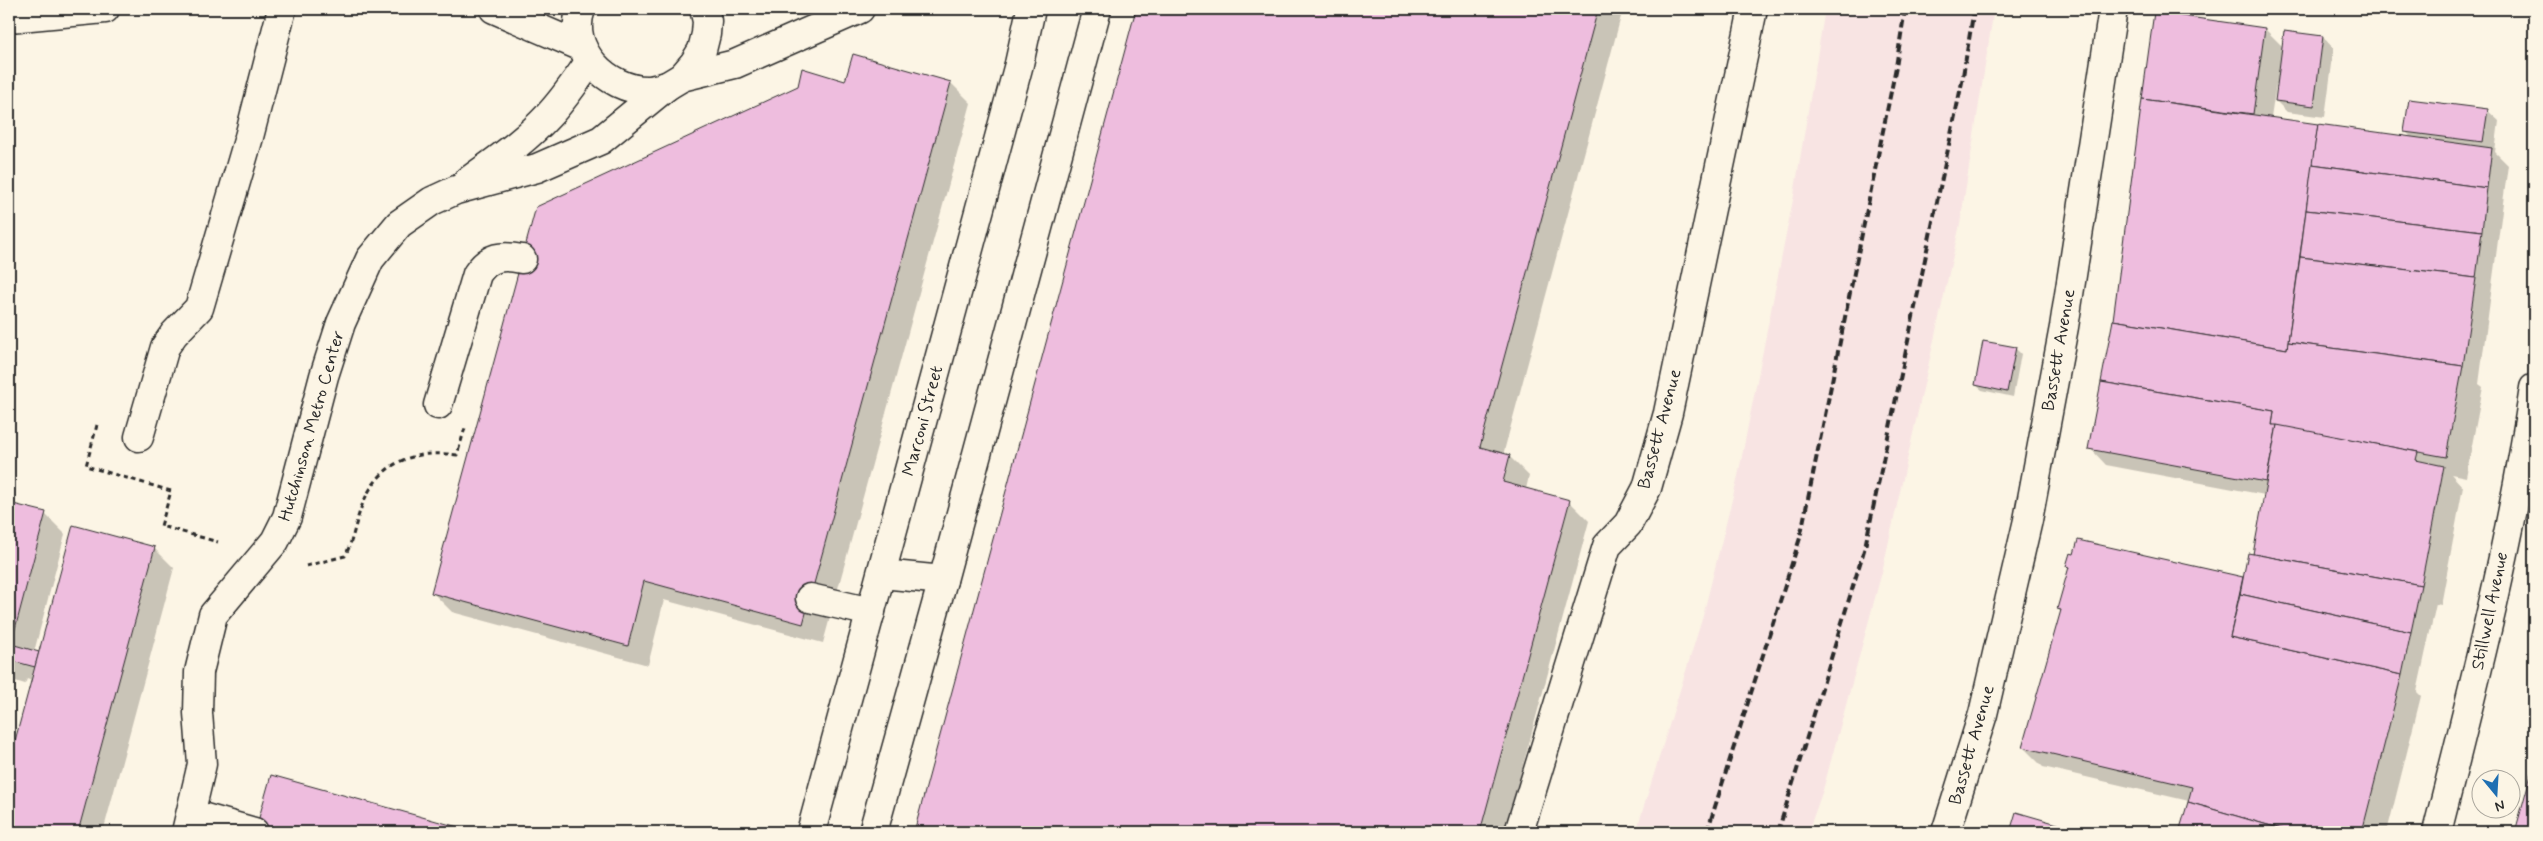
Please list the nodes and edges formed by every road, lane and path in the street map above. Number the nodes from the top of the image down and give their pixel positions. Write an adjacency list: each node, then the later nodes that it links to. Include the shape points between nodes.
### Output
1 (105, 9): 11 (street)
2 (282, 9): 19 (street, via 199,308 165,347)
3 (494, 9): 12 (street, Hutchinson Metro Center)
4 (581, 9): 12 (street, via 578,31)
5 (704, 9): 13 (street, Hutchinson Metro Center, via 707,21 702,50)
6 (860, 9): 13 (street, Hutchinson Metro Center, via 736,64)
7 (1031, 9): 23 (street, Marconi Street, via 1020,64)
8 (1097, 9): 24 (street)
9 (1753, 9): 31 (street, Bassett Avenue, via 1668,413 1647,488 1628,524 1607,546)
10 (2113, 9): 32 (street, Bassett Avenue, via 2064,326 2028,520 1983,714)
11 (9, 18)
12 (586, 54): 13 (street, Hutchinson Metro Center, via 603,73 634,88 648,90); 14 (street, Hutchinson Metro Center, via 567,94 547,117 520,142)
13 (674, 81): 14 (street, Hutchinson Metro Center, via 601,140 537,168)
14 (456, 190): 27 (street, Hutchinson Metro Center, via 432,201 399,224 370,259 349,305 324,376 287,517 274,542 213,615 199,672 202,764)
15 (522, 259): 17 (street, via 502,257 492,260 484,264 477,274)
16 (2534, 388): 33 (street, Stillwell Avenue, via 2524,456 2476,676)
17 (438, 406)
18 (97, 425): 20 (path, via 86,466 171,491 161,526)
19 (139, 437)
20 (218, 542)
21 (349, 549): 22 (path, via 340,559)
22 (306, 566)
23 (882, 574): 24 (street); 26 (street, Marconi Street)
24 (943, 580): 30 (street)
25 (810, 598): 26 (street)
26 (871, 612): 29 (street, Marconi Street)
27 (188, 823): 28 (street)
28 (254, 832)
29 (811, 832)
30 (872, 832)
31 (1519, 832)
32 (1946, 832)
33 (2437, 832)

